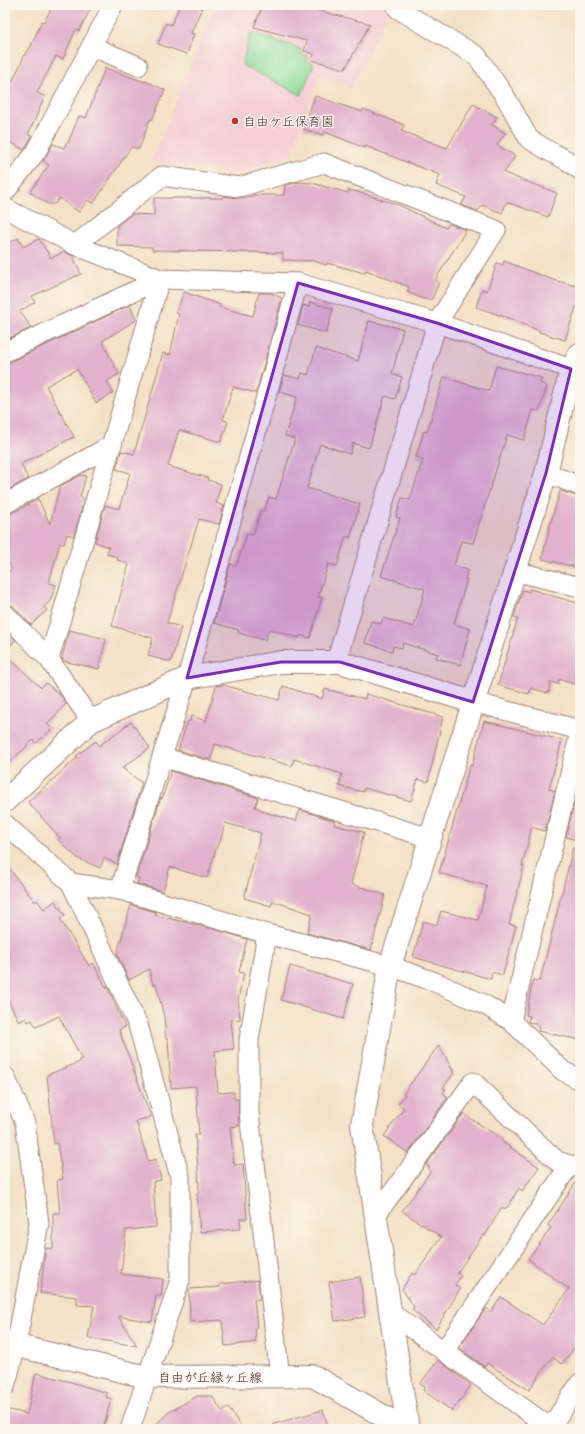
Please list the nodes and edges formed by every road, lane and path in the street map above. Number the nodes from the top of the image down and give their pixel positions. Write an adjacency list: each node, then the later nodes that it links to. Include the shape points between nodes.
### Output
1 (113, 5): 3 (street)
2 (396, 5): 5 (street, via 398,9 477,56 506,98 529,139)
3 (91, 46): 4 (street); 6 (street, via 36,152)
4 (138, 66)
5 (580, 170)
6 (5, 192)
7 (5, 208): 8 (street)
8 (75, 245): 9 (street); 11 (street, via 162,176 239,187 324,163 496,230)
9 (160, 279): 10 (street); 12 (street); 14 (street)
10 (298, 283): 11 (street); 23 (street)
11 (438, 323): 13 (street); 22 (street)
12 (5, 352)
13 (576, 361): 15 (street)
14 (112, 445): 17 (street); 21 (street)
15 (546, 473): 16 (street); 18 (street)
16 (580, 486)
17 (5, 504)
18 (514, 571): 19 (street); 24 (street)
19 (580, 587)
20 (5, 614): 21 (street)
21 (49, 659): 25 (street)
22 (336, 662): 23 (street, via 281,662); 24 (street)
23 (187, 678): 25 (street); 27 (street)
24 (473, 702): 26 (street); 30 (street)
25 (91, 721): 28 (street)
26 (580, 731): 35 (street)
27 (162, 757): 30 (street); 32 (street)
28 (5, 801)
29 (5, 824): 31 (street)
30 (430, 838): 34 (street)
31 (70, 883): 32 (street); 44 (street, via 138,1025 180,1177 180,1280)
32 (120, 890): 33 (street)
33 (267, 934): 34 (street); 43 (street, via 249,1040 249,1113)
34 (390, 966): 35 (street, via 435,982 487,1006); 39 (street, via 362,1125)
35 (511, 1021): 37 (street, via 563,1071)
36 (5, 1076): 41 (street, via 25,1123 40,1223)
37 (580, 1080)
38 (574, 1167): 39 (street, via 557,1161 473,1082); 42 (street)
39 (376, 1215): 40 (street)
40 (391, 1313): 42 (street); 47 (street)
41 (10, 1345): 44 (street, 自由が丘緑ヶ丘線); 46 (street)
42 (444, 1351): 48 (street)
43 (280, 1376): 44 (street, 自由が丘緑ヶ丘線); 47 (street, 自由が丘緑ヶ丘線, via 313,1376)
44 (147, 1377): 49 (street)
45 (580, 1383): 48 (street)
46 (5, 1387)
47 (397, 1427)
48 (551, 1428)
49 (130, 1429)

